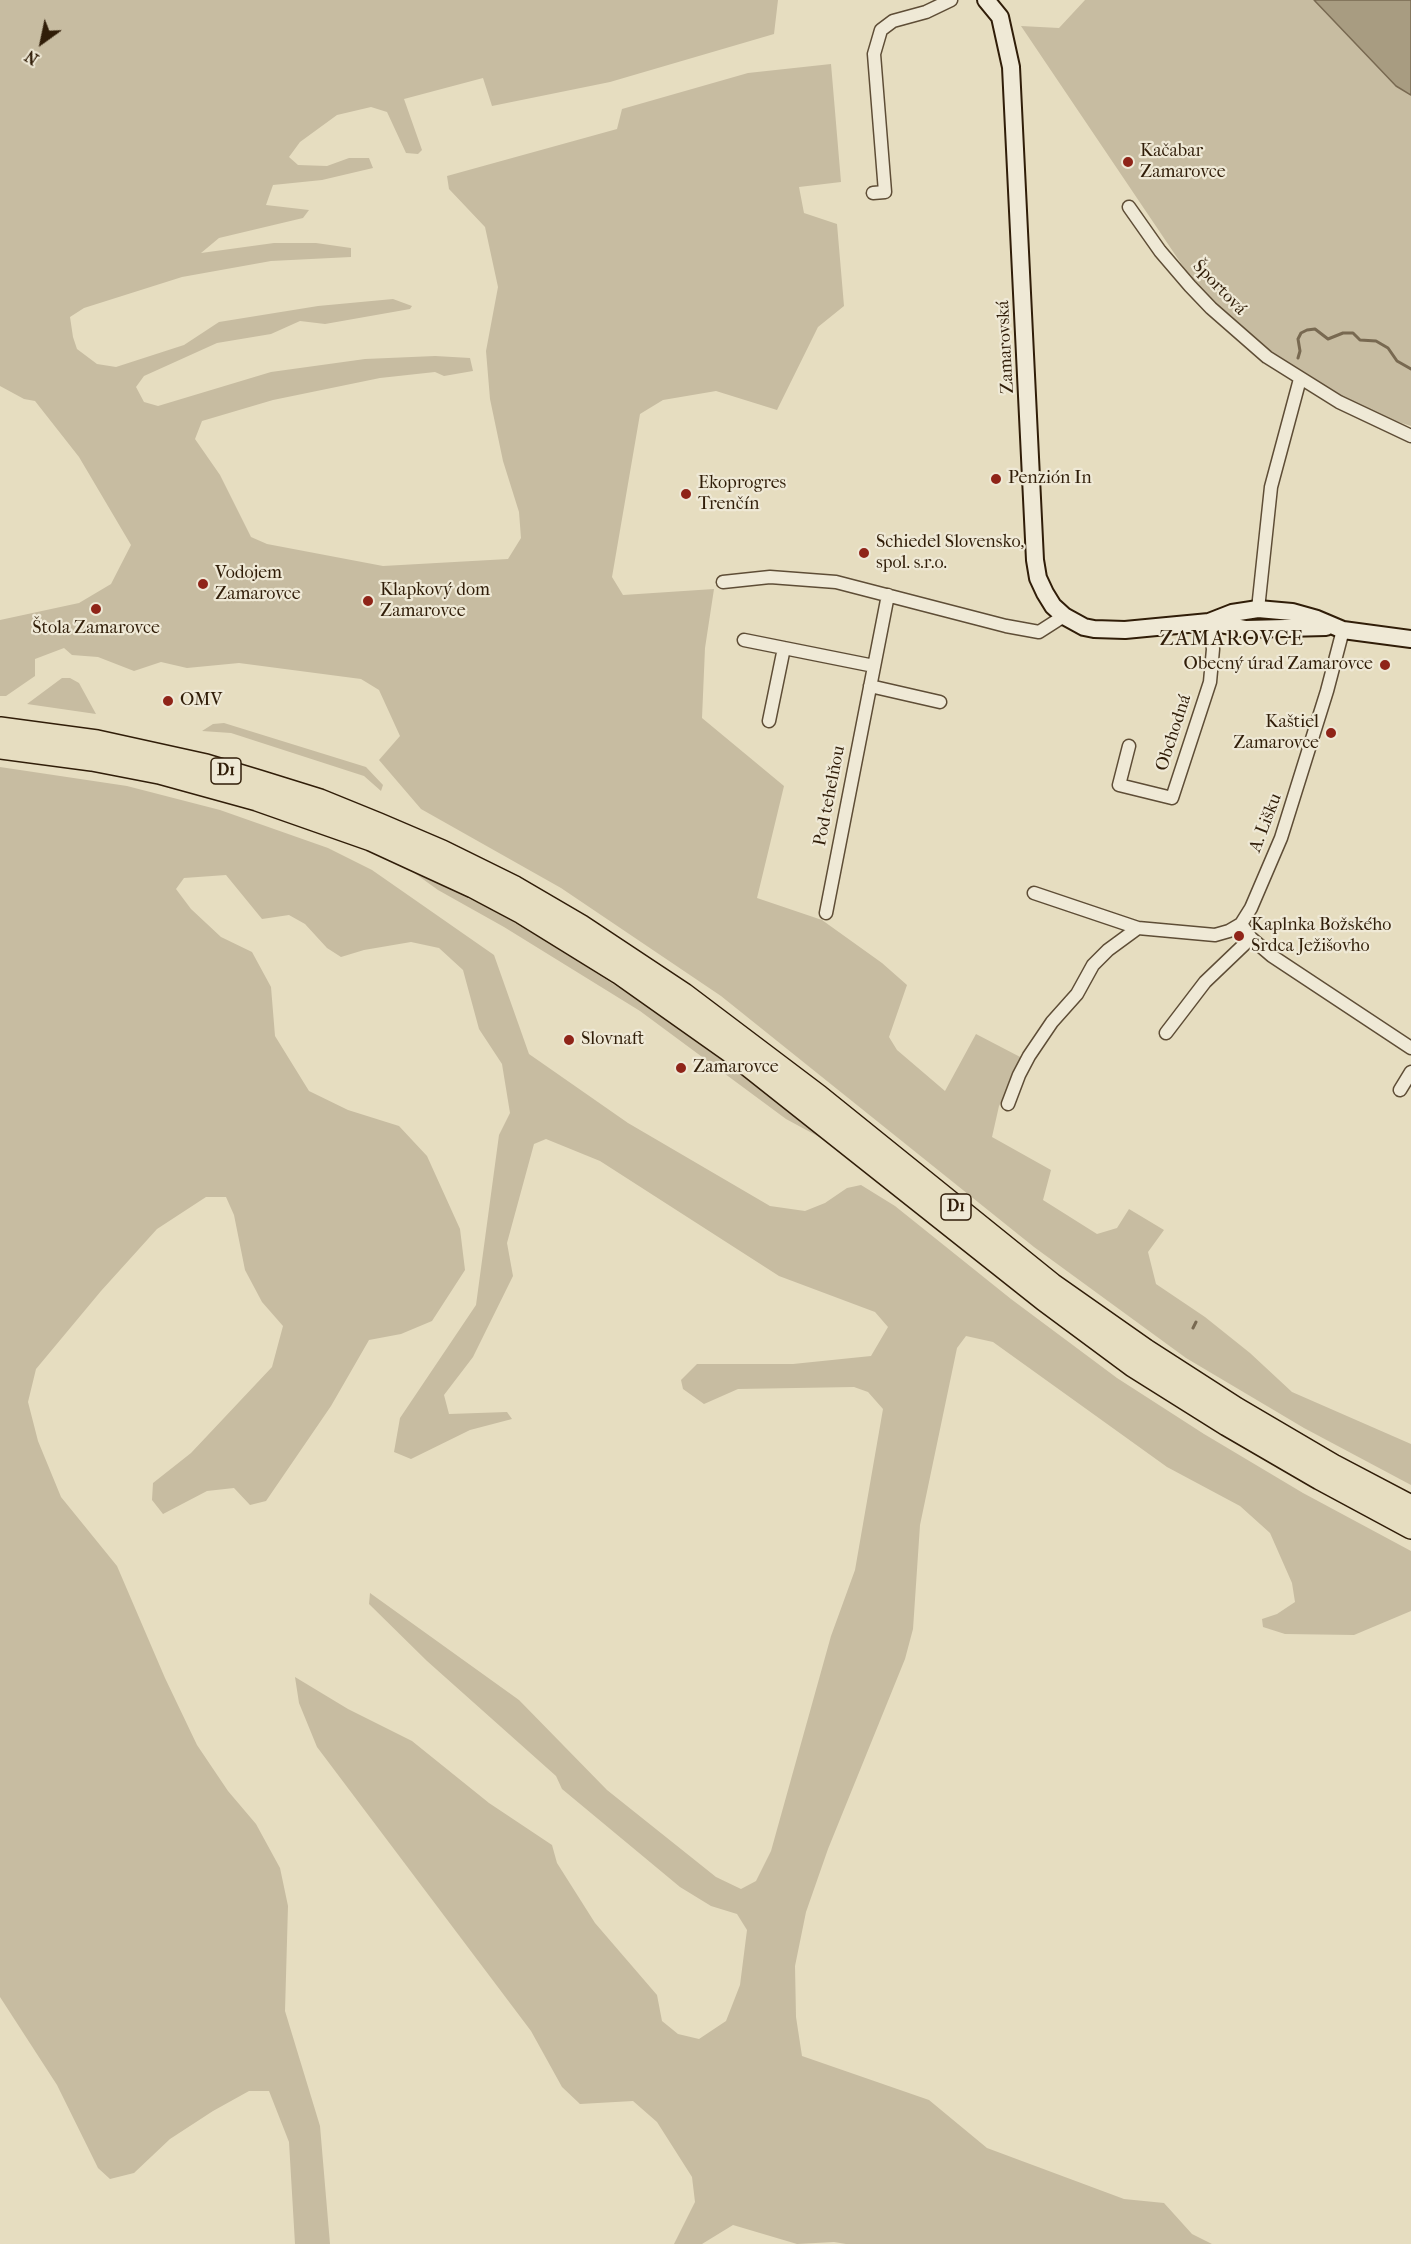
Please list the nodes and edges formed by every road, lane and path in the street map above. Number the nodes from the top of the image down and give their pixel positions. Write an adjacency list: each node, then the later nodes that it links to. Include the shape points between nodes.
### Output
1 (951, 0): 3 (street, via 893,21 881,30 874,54 885,192)
2 (986, 0): 10 (main road, Zamarovská, via 1000,16 1011,67 1035,560 1045,593)
3 (873, 193)
4 (1129, 207): 5 (street, Športová, via 1210,308 1267,357)
5 (1300, 379): 6 (street, Športová); 9 (street, via 1271,487)
6 (1411, 436)
7 (723, 582): 8 (street, via 770,577 804,579 836,582)
8 (888, 595): 10 (street, via 1039,632); 16 (street, Pod tehelňou)
9 (1258, 609): 11 (main road, Zamarovská); 12 (main road, Zamarovská, via 1292,612)
10 (1064, 616): 11 (main road, Zamarovská, via 1084,627 1108,630)
11 (1209, 622): 12 (main road, Zamarovská, via 1246,629); 21 (street, Obchodná, via 1210,682 1172,798 1119,785)
12 (1338, 628): 13 (main road, Zamarovská); 25 (street, A. Lišku, via 1327,691 1281,838)
13 (1411, 639)
14 (744, 640): 15 (street)
15 (784, 648): 16 (street); 19 (street)
16 (874, 666): 17 (street, Pod tehelňou)
17 (870, 686): 18 (street); 24 (street, Pod tehelňou)
18 (940, 702)
19 (769, 721)
20 (0, 728): 33 (highway, D1, via 97,741 259,781 379,824 515,887 684,994 819,1096 1052,1284 1146,1350 1236,1408)
21 (1129, 746)
22 (0, 748): 34 (highway, D1, via 159,773 256,800 371,840 522,913 619,973 735,1055 1035,1294 1134,1366 1227,1425)
23 (1034, 893): 26 (street)
24 (826, 913)
25 (1241, 924): 26 (street, via 1215,935); 27 (street)
26 (1138, 928): 32 (street, via 1093,964 1077,994 1029,1056)
27 (1251, 938): 28 (street, via 1205,982); 29 (street)
28 (1166, 1033)
29 (1411, 1048)
30 (1411, 1072): 31 (street)
31 (1400, 1090)
32 (1008, 1104)
33 (1411, 1506)
34 (1411, 1528)

